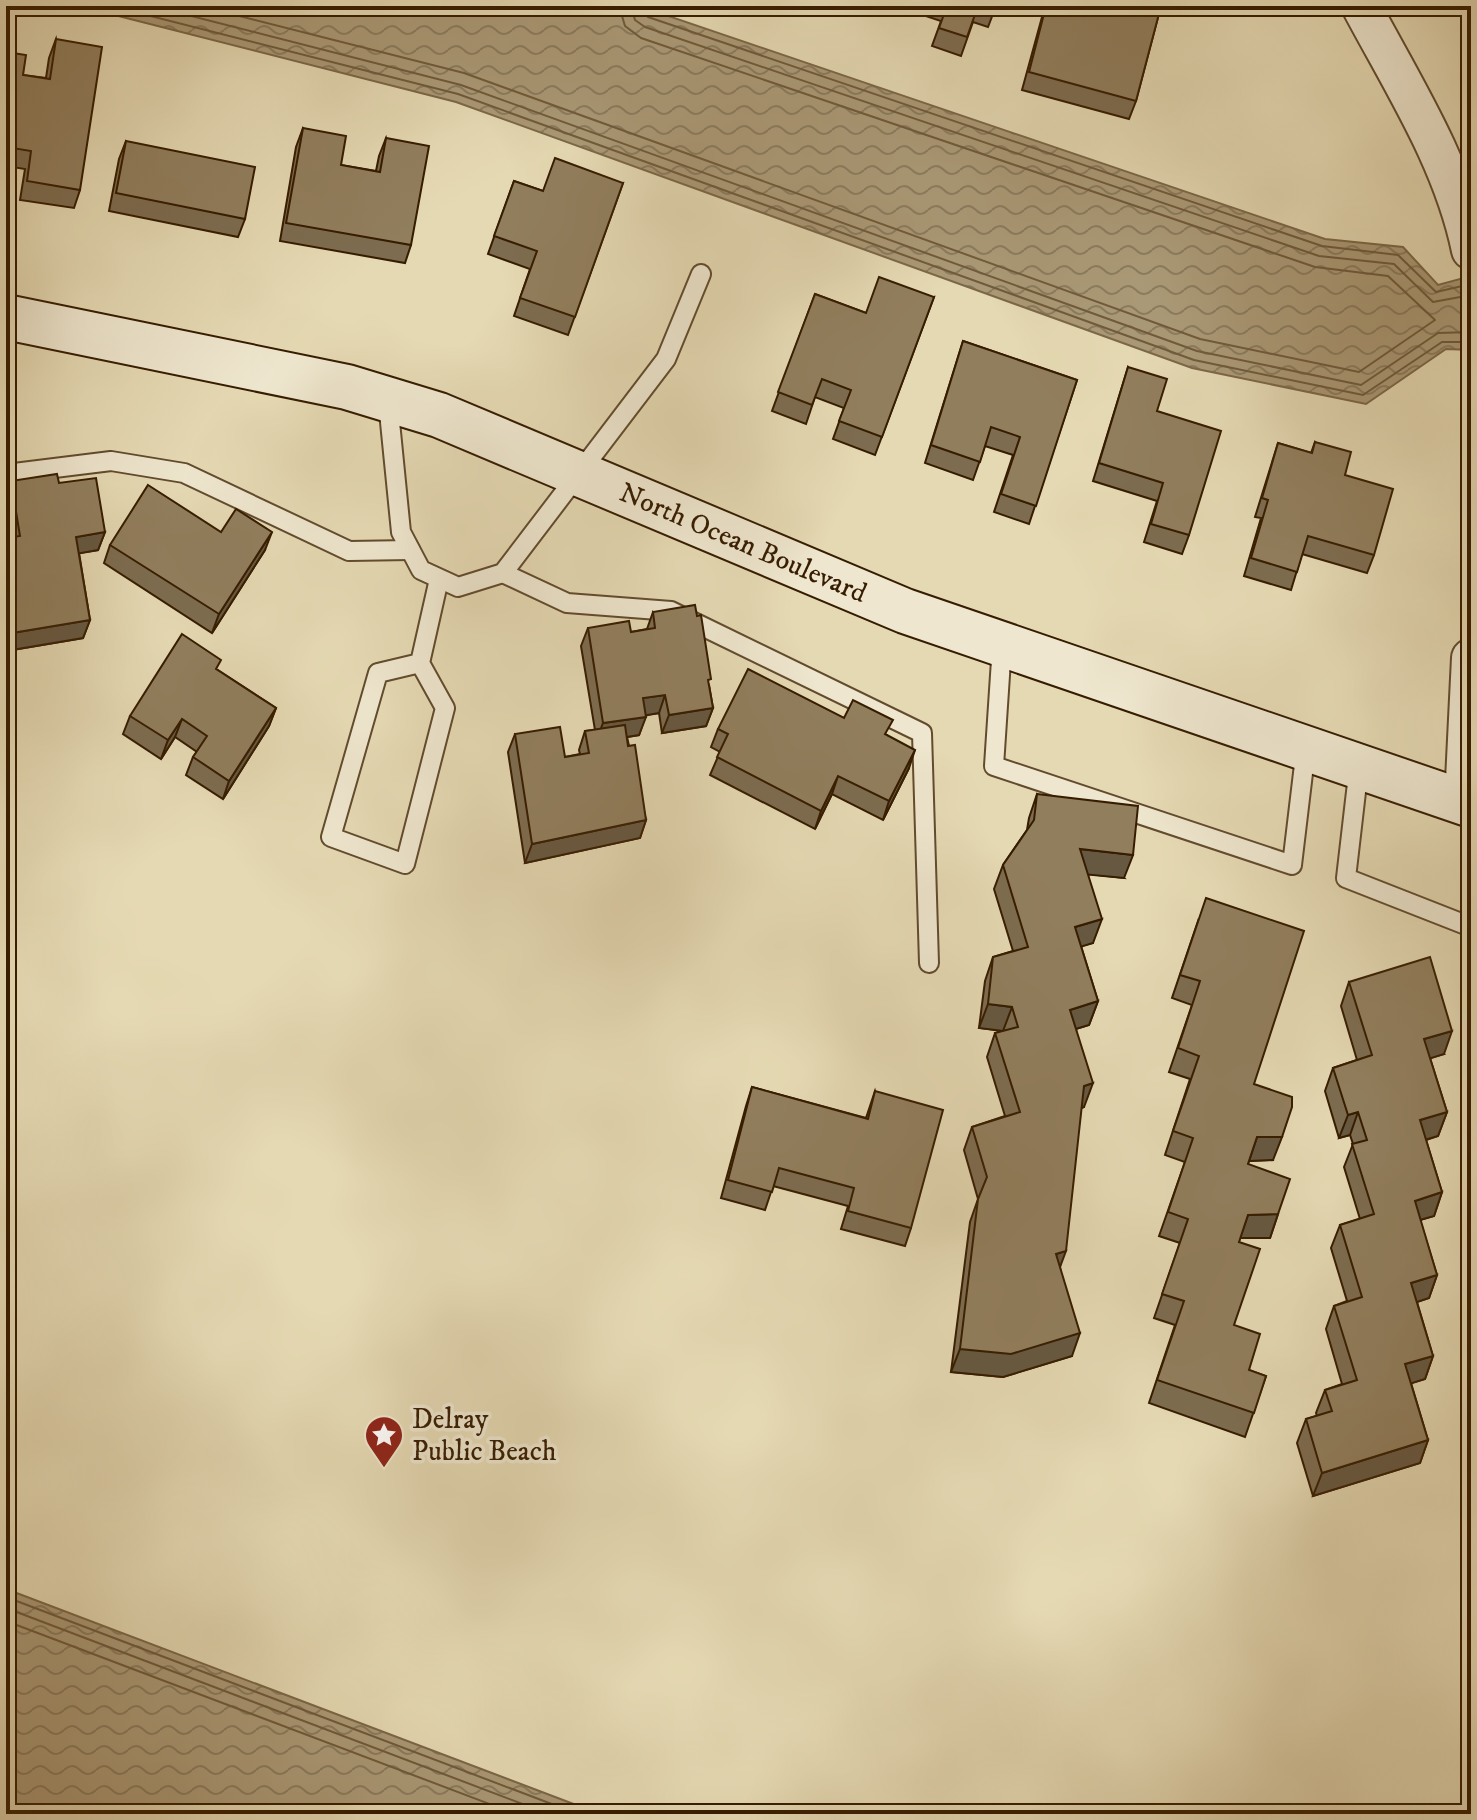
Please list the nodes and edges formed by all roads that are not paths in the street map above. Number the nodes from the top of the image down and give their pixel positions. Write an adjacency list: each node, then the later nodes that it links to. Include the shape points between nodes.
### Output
1 (1361, 6): 2 (street, via 1441,158)
2 (1471, 250)
3 (701, 274): 6 (lane, via 666,359)
4 (6, 317): 5 (main road, North Ocean Boulevard)
5 (387, 399): 6 (main road, North Ocean Boulevard, via 439,415); 8 (lane, via 401,532)
6 (576, 473): 9 (lane); 11 (main road, North Ocean Boulevard, via 905,611)
7 (6, 474): 8 (lane, via 111,461 184,473 349,551)
8 (410, 550): 10 (lane, via 421,570)
9 (503, 573): 10 (lane, via 458,587); 18 (lane, via 567,603 671,611 922,733)
10 (439, 579): 13 (lane)
11 (1002, 645): 14 (main road, North Ocean Boulevard); 14 (lane, via 994,766 1292,865)
12 (1471, 658): 16 (street)
13 (420, 663): 13 (lane, via 445,708 405,864 331,837 378,673)
14 (1306, 748): 15 (main road, North Ocean Boulevard)
15 (1359, 766): 16 (main road, North Ocean Boulevard); 17 (lane, via 1346,878)
16 (1467, 803)
17 (1471, 927)
18 (929, 963)

